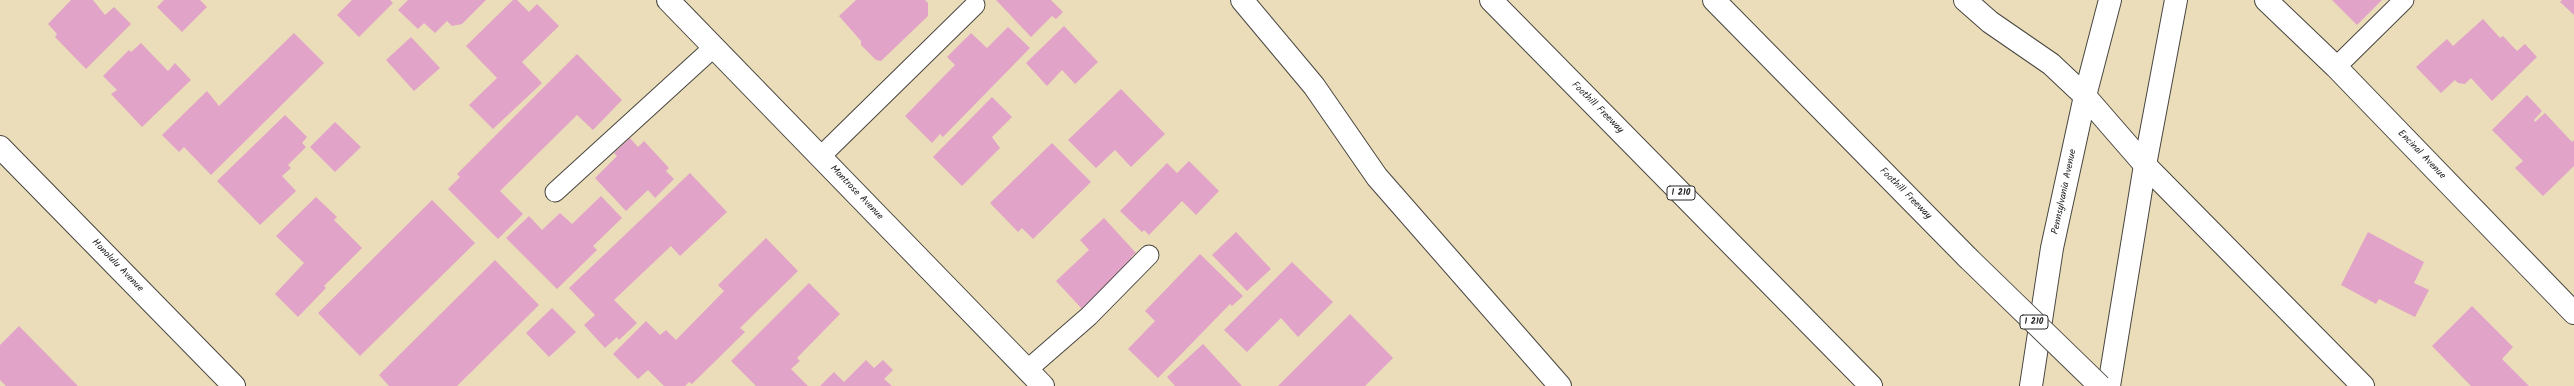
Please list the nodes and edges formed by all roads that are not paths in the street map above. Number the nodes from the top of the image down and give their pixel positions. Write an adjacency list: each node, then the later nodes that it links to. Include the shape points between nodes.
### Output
1 (668, 0): 11 (main road, Montrose Avenue)
2 (1242, 0): 23 (main road, via 1314,86 1377,177)
3 (1491, 0): 24 (main road, Foothill Freeway / I 210)
4 (1714, 0): 26 (main road, Foothill Freeway / I 210, bridge, via 1968,258)
5 (1965, 0): 13 (main road, via 1990,22 2051,64)
6 (2110, 0): 13 (main road, Pennsylvania Avenue)
7 (2176, 0): 16 (main road)
8 (2266, 0): 12 (main road, Encinal Avenue)
9 (2404, 0): 12 (lane)
10 (975, 5): 15 (lane)
11 (714, 47): 15 (main road, Montrose Avenue); 17 (lane)
12 (2336, 67): 19 (main road, Encinal Avenue)
13 (2085, 96): 16 (main road); 25 (main road, Pennsylvania Avenue, via 2052,248)
14 (0, 147): 21 (main road, Honolulu Avenue)
15 (820, 157): 20 (main road, Montrose Avenue)
16 (2145, 166): 27 (main road); 28 (main road)
17 (555, 192)
18 (1149, 255): 20 (lane, via 1089,316)
19 (2574, 313)
20 (1027, 370): 22 (main road, Montrose Avenue)
21 (234, 386)
22 (1043, 386)
23 (1560, 386)
24 (1871, 386)
25 (2031, 386)
26 (2100, 386)
27 (2109, 386)
28 (2363, 386)

